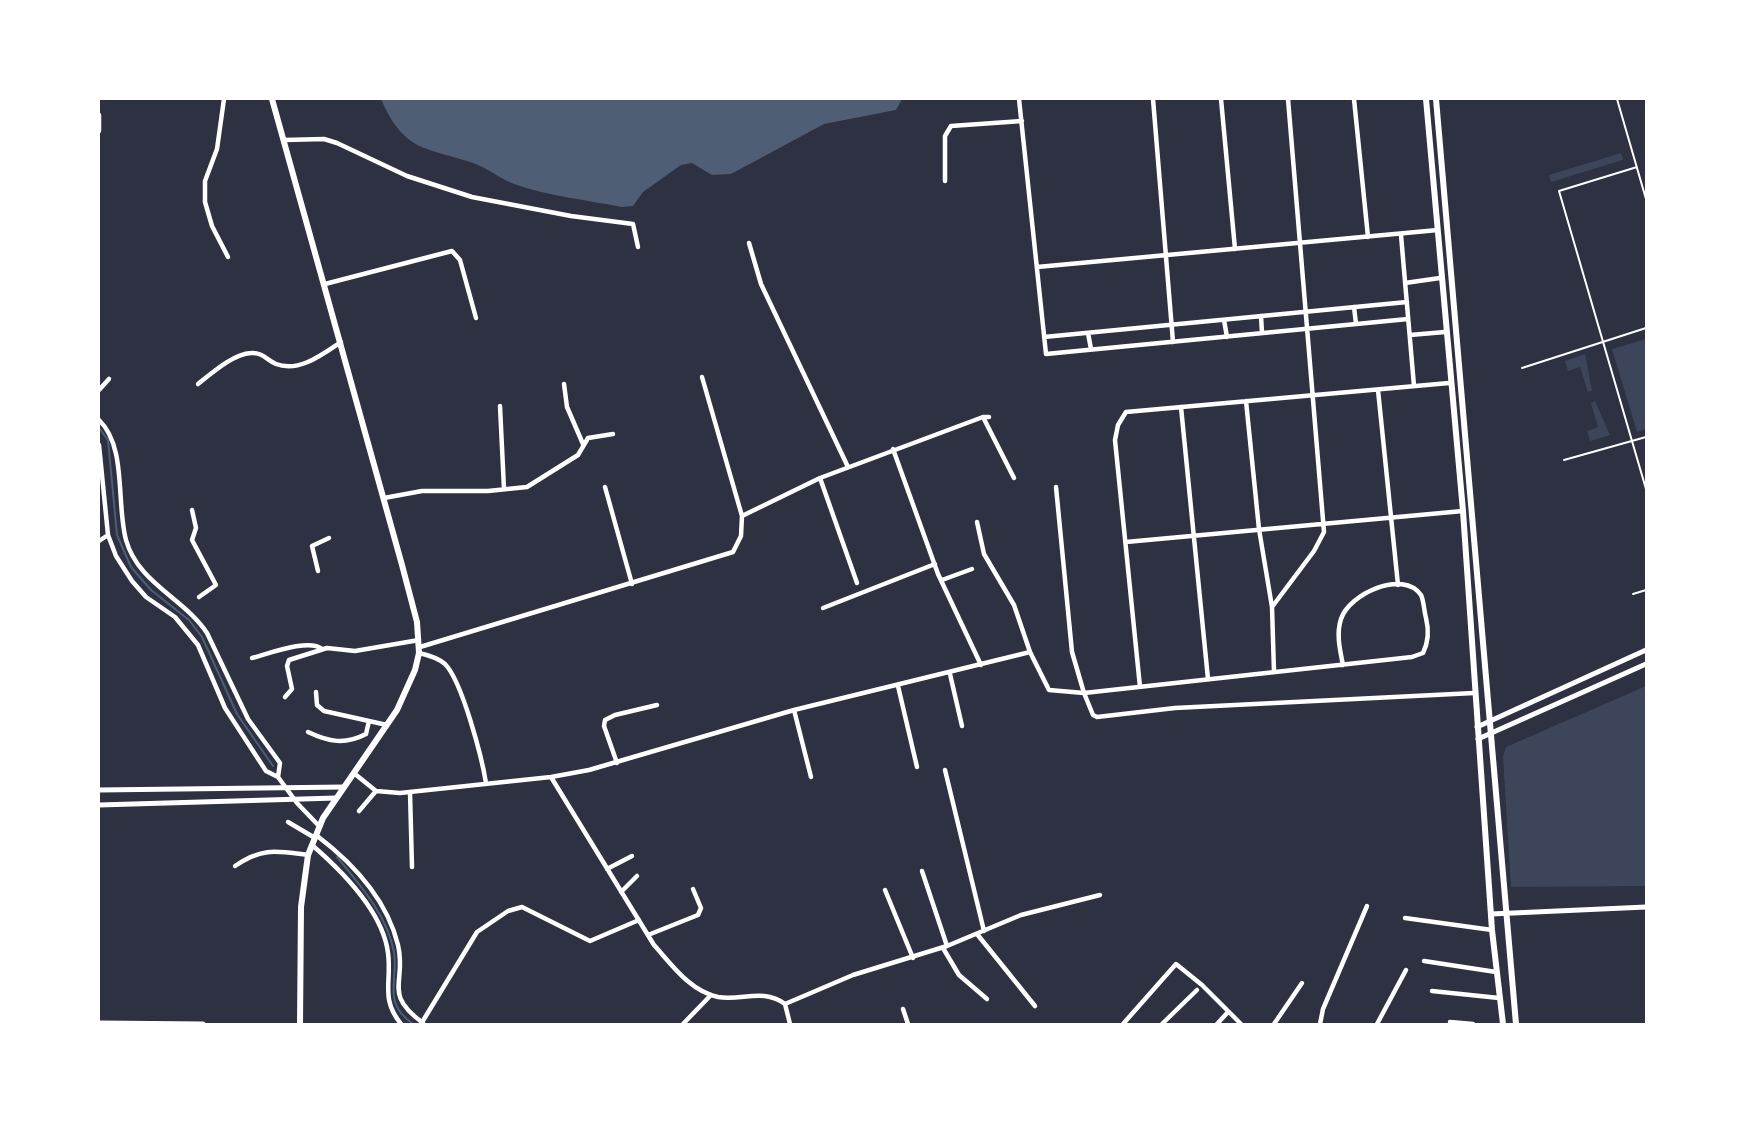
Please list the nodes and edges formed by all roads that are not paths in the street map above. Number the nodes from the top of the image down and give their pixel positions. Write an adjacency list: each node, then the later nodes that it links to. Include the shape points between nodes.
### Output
1 (224, 99): 27 (street, via 217,149 205,181 205,202)
2 (272, 99): 14 (main road)
3 (1020, 99): 12 (street)
4 (1153, 99): 26 (street)
5 (1221, 99): 25 (street)
6 (1288, 99): 23 (street)
7 (1354, 99): 21 (street)
8 (1426, 99): 18 (main road)
9 (1436, 99): 19 (main road)
10 (1617, 99): 15 (lane)
11 (99, 115): 13 (street)
12 (1022, 121): 16 (street, via 951,126 945,136); 28 (street)
13 (99, 131)
14 (284, 140): 24 (street, via 337,142 406,176 472,197 633,224); 31 (main road)
15 (1637, 167): 17 (lane); 51 (lane, via 1559,191)
16 (945, 180)
17 (1646, 199)
18 (1438, 230): 19 (main road); 20 (street); 29 (main road)
19 (1448, 230): 56 (main road)
20 (1401, 235): 21 (street); 30 (street)
21 (1368, 237): 23 (street)
22 (749, 243): 75 (street, via 761,284)
23 (1302, 243): 25 (street); 34 (street)
24 (638, 248)
25 (1235, 249): 26 (street)
26 (1166, 255): 28 (street); 40 (street)
27 (228, 257)
28 (1036, 267): 47 (street)
29 (1440, 278): 30 (street); 43 (main road)
30 (1405, 283): 32 (street)
31 (325, 284): 36 (street, via 452,251 460,260); 49 (main road)
32 (1407, 302): 33 (street); 37 (street)
33 (1354, 307): 34 (street); 39 (street)
34 (1306, 312): 35 (street); 42 (street)
35 (1261, 316): 38 (street); 45 (street)
36 (476, 318)
37 (1408, 319): 39 (street); 46 (street)
38 (1224, 320): 40 (street); 48 (street)
39 (1356, 324): 42 (street)
40 (1172, 325): 44 (street); 50 (street)
41 (1646, 328): 51 (lane)
42 (1308, 329): 45 (street); 63 (street)
43 (1445, 332): 46 (street); 57 (main road)
44 (1088, 333): 47 (street); 52 (street)
45 (1262, 333): 48 (street)
46 (1410, 335): 60 (street)
47 (1044, 337): 52 (street, via 1046,354)
48 (1227, 337): 50 (street)
49 (341, 342): 58 (street, via 315,360 299,365 275,364 260,353 247,353); 82 (main road)
50 (1173, 342): 52 (street)
51 (1603, 342): 53 (lane); 70 (lane)
52 (1091, 350)
53 (1522, 368)
54 (702, 377): 86 (street)
55 (109, 379): 61 (street)
56 (1461, 381): 57 (main road); 85 (main road)
57 (1449, 383): 60 (street); 84 (main road)
58 (198, 384)
59 (564, 384): 71 (street, via 567,407)
60 (1414, 386): 62 (street)
61 (99, 390)
62 (1378, 390): 63 (street); 87 (street)
63 (1313, 395): 64 (street); 89 (street)
64 (1246, 401): 66 (street); 90 (street)
65 (500, 406): 80 (street)
66 (1181, 407): 92 (street); 95 (street, via 1126,412 1118,425 1115,440)
67 (99, 420): 143 (street, via 112,435 126,541 139,567 199,620 248,719 280,763)
68 (613, 434): 71 (street, via 594,436)
69 (1646, 437): 70 (lane)
70 (1632, 441): 74 (lane); 81 (lane)
71 (583, 444): 80 (street, via 578,456 541,480 526,487)
72 (99, 445): 91 (street)
73 (893, 449): 75 (street); 77 (street, via 986,417); 96 (street)
74 (1564, 460)
75 (848, 467): 76 (street)
76 (820, 478): 86 (street); 100 (street)
77 (1014, 478)
78 (605, 487): 101 (street)
79 (1056, 487): 126 (street, via 1072,652)
80 (504, 489): 82 (street, via 422,491)
81 (1646, 489)
82 (384, 498): 108 (main road, via 417,622)
83 (192, 510): 105 (street, via 196,528 192,540 216,585)
84 (1462, 511): 85 (main road); 87 (street); 127 (main road)
85 (1473, 511): 132 (main road)
86 (742, 516): 101 (street, via 741,536 733,552)
87 (1391, 517): 89 (street); 102 (street)
88 (977, 522): 112 (street, via 984,554 1014,605)
89 (1324, 523): 90 (street); 106 (street, via 1322,539)
90 (1258, 529): 92 (street); 106 (street)
91 (108, 535): 94 (street); 143 (street, via 132,581 146,597 175,617 198,645 225,708 266,771)
92 (1193, 536): 95 (street); 122 (street)
93 (329, 538): 98 (street, via 312,546)
94 (99, 541)
95 (1126, 542): 124 (street)
96 (935, 564): 99 (street); 107 (street)
97 (972, 569): 99 (street)
98 (318, 571)
99 (942, 580): 117 (street)
100 (857, 583)
101 (632, 584): 108 (street)
102 (1398, 585): 118 (street, via 1373,587 1341,617 1339,648); 118 (street, via 1412,587 1421,596 1428,628 1428,644 1423,653)
103 (1646, 590): 104 (lane)
104 (1633, 594)
105 (199, 597)
106 (1272, 607): 120 (street)
107 (823, 608)
108 (419, 647): 109 (street); 133 (main road, via 407,690); 146 (street, via 450,671 477,743)
109 (322, 649): 110 (street, via 304,645); 115 (street)
110 (283, 650): 114 (street); 115 (street)
111 (1646, 650): 113 (street)
112 (1030, 652): 117 (street); 126 (street, via 1049,690)
113 (1630, 657): 119 (street); 132 (street)
114 (252, 658)
115 (289, 660): 128 (street, via 292,688)
116 (1646, 664): 119 (street)
117 (981, 665): 121 (street)
118 (1343, 665): 120 (street)
119 (1636, 669): 137 (street)
120 (1274, 672): 122 (street)
121 (950, 674): 123 (street); 134 (street)
122 (1208, 680): 124 (street)
123 (898, 686): 130 (street); 140 (street)
124 (1140, 687): 126 (street)
125 (316, 692): 131 (street, via 319,709)
126 (1084, 693): 127 (street, via 1093,716 1101,717 1175,708)
127 (1474, 693): 135 (main road)
128 (285, 697)
129 (657, 705): 139 (street, via 605,720)
130 (794, 710): 139 (street); 145 (street)
131 (369, 721): 133 (street); 136 (street, via 366,734 348,742 327,740)
132 (1489, 721): 135 (street); 137 (main road)
133 (387, 725): 142 (main road)
134 (962, 726)
135 (1478, 727): 138 (main road)
136 (308, 732)
137 (1491, 733): 138 (street); 174 (main road)
138 (1478, 739): 173 (main road)
139 (617, 762): 144 (street)
140 (917, 767)
141 (945, 770): 178 (street)
142 (355, 774): 148 (main road); 150 (street)
143 (278, 777): 147 (street)
144 (551, 777): 146 (street); 164 (street)
145 (812, 777)
146 (486, 783): 151 (street)
147 (285, 787): 148 (street); 149 (street); 152 (street)
148 (344, 787): 153 (main road)
149 (99, 790)
150 (376, 791): 151 (street); 155 (street)
151 (410, 792): 163 (street)
152 (293, 798): 153 (street); 154 (street); 157 (street)
153 (336, 798): 157 (main road)
154 (99, 805)
155 (359, 811)
156 (288, 822): 158 (street)
157 (320, 827): 158 (main road)
158 (315, 837): 159 (main road); 187 (street, via 332,847 372,888 399,947)
159 (312, 845): 160 (main road); 186 (street, via 341,871 368,906 388,954)
160 (308, 855): 162 (street, via 267,850 250,855); 203 (main road, via 301,907)
161 (632, 856): 164 (street)
162 (235, 866)
163 (412, 867)
164 (607, 869): 169 (street)
165 (922, 871): 181 (street)
166 (637, 876): 169 (street)
167 (693, 889): 180 (street, via 701,909 698,915)
168 (885, 890): 182 (street)
169 (621, 892): 176 (street)
170 (1100, 895): 178 (street, via 1021,915)
171 (1367, 906): 213 (street, via 1323,1008)
172 (1646, 907): 174 (street)
173 (1491, 914): 174 (street); 177 (main road)
174 (1505, 914): 217 (main road)
175 (1405, 918): 177 (street)
176 (639, 920): 180 (street); 201 (street, via 590,941 522,907 508,911 477,932)
177 (1492, 930): 185 (main road)
178 (984, 931): 179 (street)
179 (977, 934): 181 (street); 196 (street)
180 (648, 935): 192 (street, via 675,969)
181 (945, 947): 182 (street); 194 (street, via 959,975)
182 (913, 958): 195 (street, via 854,975)
183 (1424, 961): 185 (street)
184 (1406, 970): 214 (street)
185 (1496, 972): 193 (main road)
186 (388, 976): 187 (street); 204 (street, via 390,1005)
187 (396, 981): 201 (street, via 404,1009)
188 (1302, 983): 212 (street)
189 (1202, 985): 190 (lane); 198 (street); 208 (street, via 1176,964)
190 (1197, 990): 209 (street)
191 (1432, 991): 193 (street)
192 (711, 995): 195 (street, via 768,995); 205 (street)
193 (1499, 998): 216 (main road)
194 (987, 999)
195 (785, 1004): 206 (street)
196 (1035, 1006)
197 (903, 1009): 207 (street)
198 (1228, 1012): 210 (street); 211 (street)
199 (1450, 1022): 215 (street)
200 (99, 1023): 202 (street)
201 (422, 1023)
202 (203, 1024)
203 (300, 1024)
204 (401, 1024)
205 (683, 1024)
206 (790, 1024)
207 (908, 1024)
208 (1122, 1024)
209 (1162, 1024)
210 (1217, 1024)
211 (1241, 1024)
212 (1275, 1024)
213 (1320, 1024)
214 (1377, 1024)
215 (1473, 1024)
216 (1503, 1024)
217 (1516, 1024)

